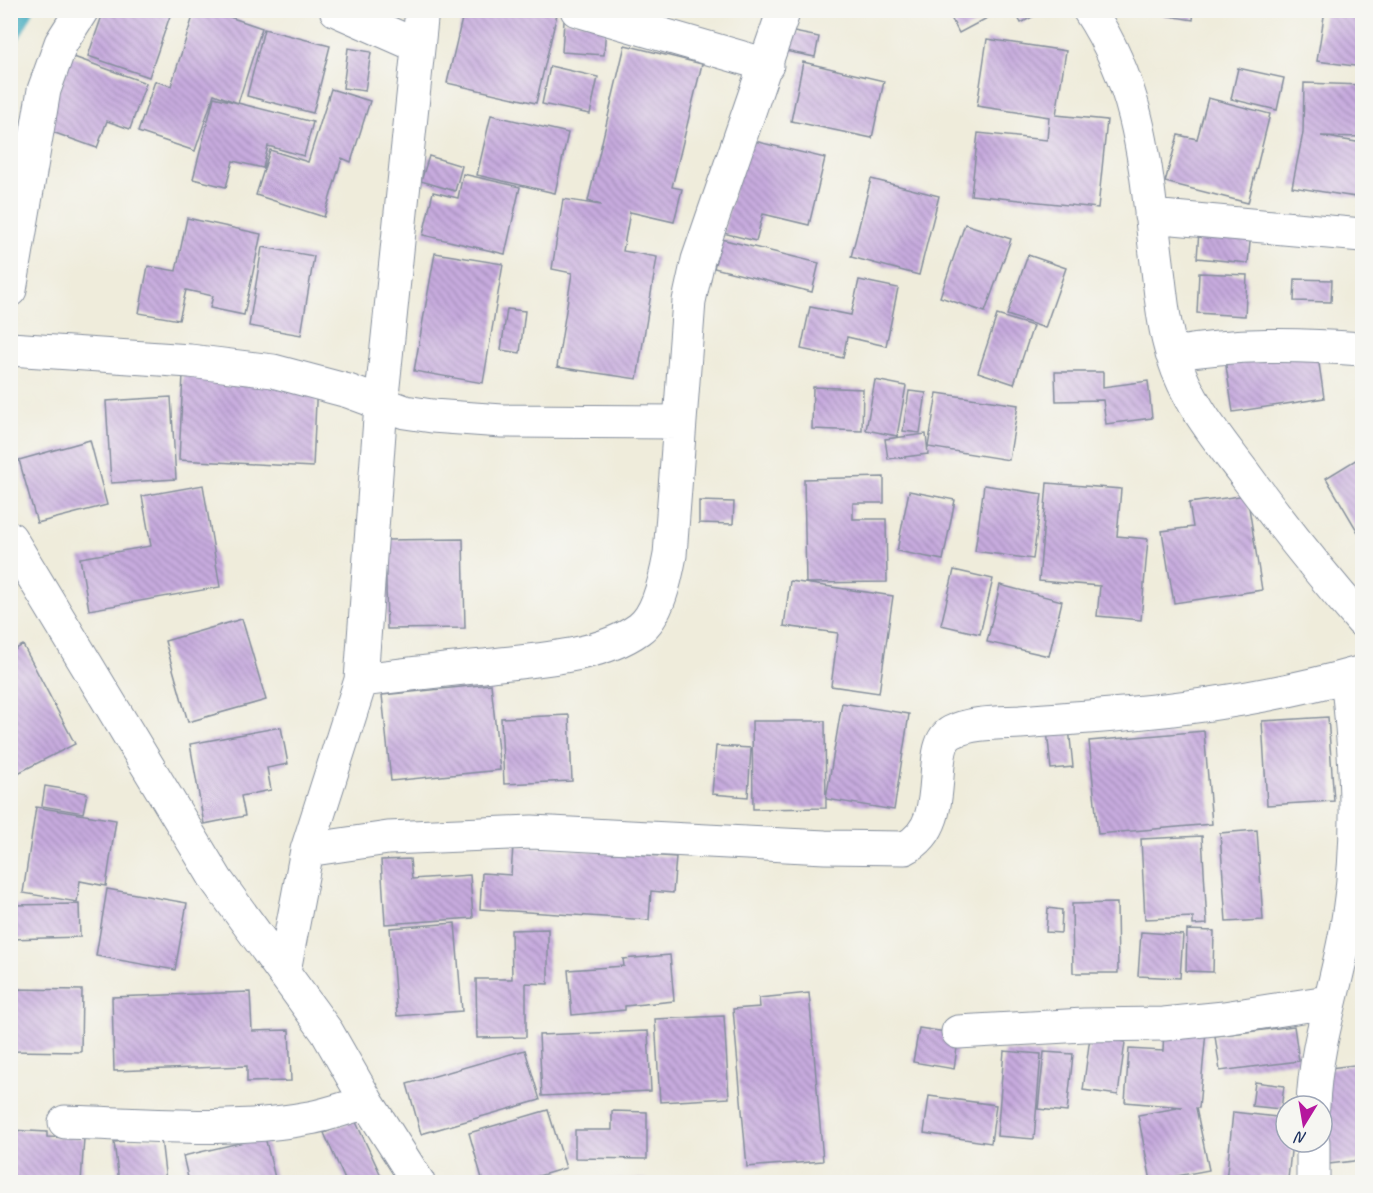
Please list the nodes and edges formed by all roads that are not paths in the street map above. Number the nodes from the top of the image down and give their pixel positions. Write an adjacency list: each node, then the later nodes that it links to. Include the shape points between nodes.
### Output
1 (82, 10): 11 (street, via 61,43 44,90)
2 (336, 10): 7 (street)
3 (422, 10): 7 (street)
4 (577, 10): 8 (street)
5 (784, 10): 8 (street)
6 (1089, 10): 9 (street, via 1108,39 1134,103)
7 (418, 46): 15 (street)
8 (767, 65): 16 (street, via 698,260 689,301)
9 (1151, 216): 10 (street); 14 (street)
10 (1362, 235)
11 (10, 290)
12 (10, 349): 15 (street, via 273,371 348,391)
13 (1362, 349): 14 (street, via 1270,344)
14 (1172, 354): 18 (street, via 1199,413 1294,542)
15 (381, 405): 16 (street, via 432,416 502,421); 20 (street)
16 (680, 422): 20 (street, via 669,565 664,586 641,628 607,646 549,659)
17 (10, 538): 22 (street, via 204,861)
18 (1362, 621)
19 (1355, 674): 21 (street, via 1260,697 1136,713 995,723 951,732 940,753 929,826 916,842 905,848 532,832 388,838); 23 (street, via 1356,860 1349,915)
20 (361, 680): 21 (street)
21 (307, 850): 22 (street)
22 (284, 971): 26 (street, via 327,1032)
23 (1329, 1002): 24 (street, via 1164,1024); 25 (street)
24 (958, 1032)
25 (1314, 1094)
26 (367, 1102): 27 (street, via 309,1118 262,1124); 29 (street)
27 (64, 1122)
28 (1312, 1154): 30 (street)
29 (418, 1182)
30 (1313, 1182)

